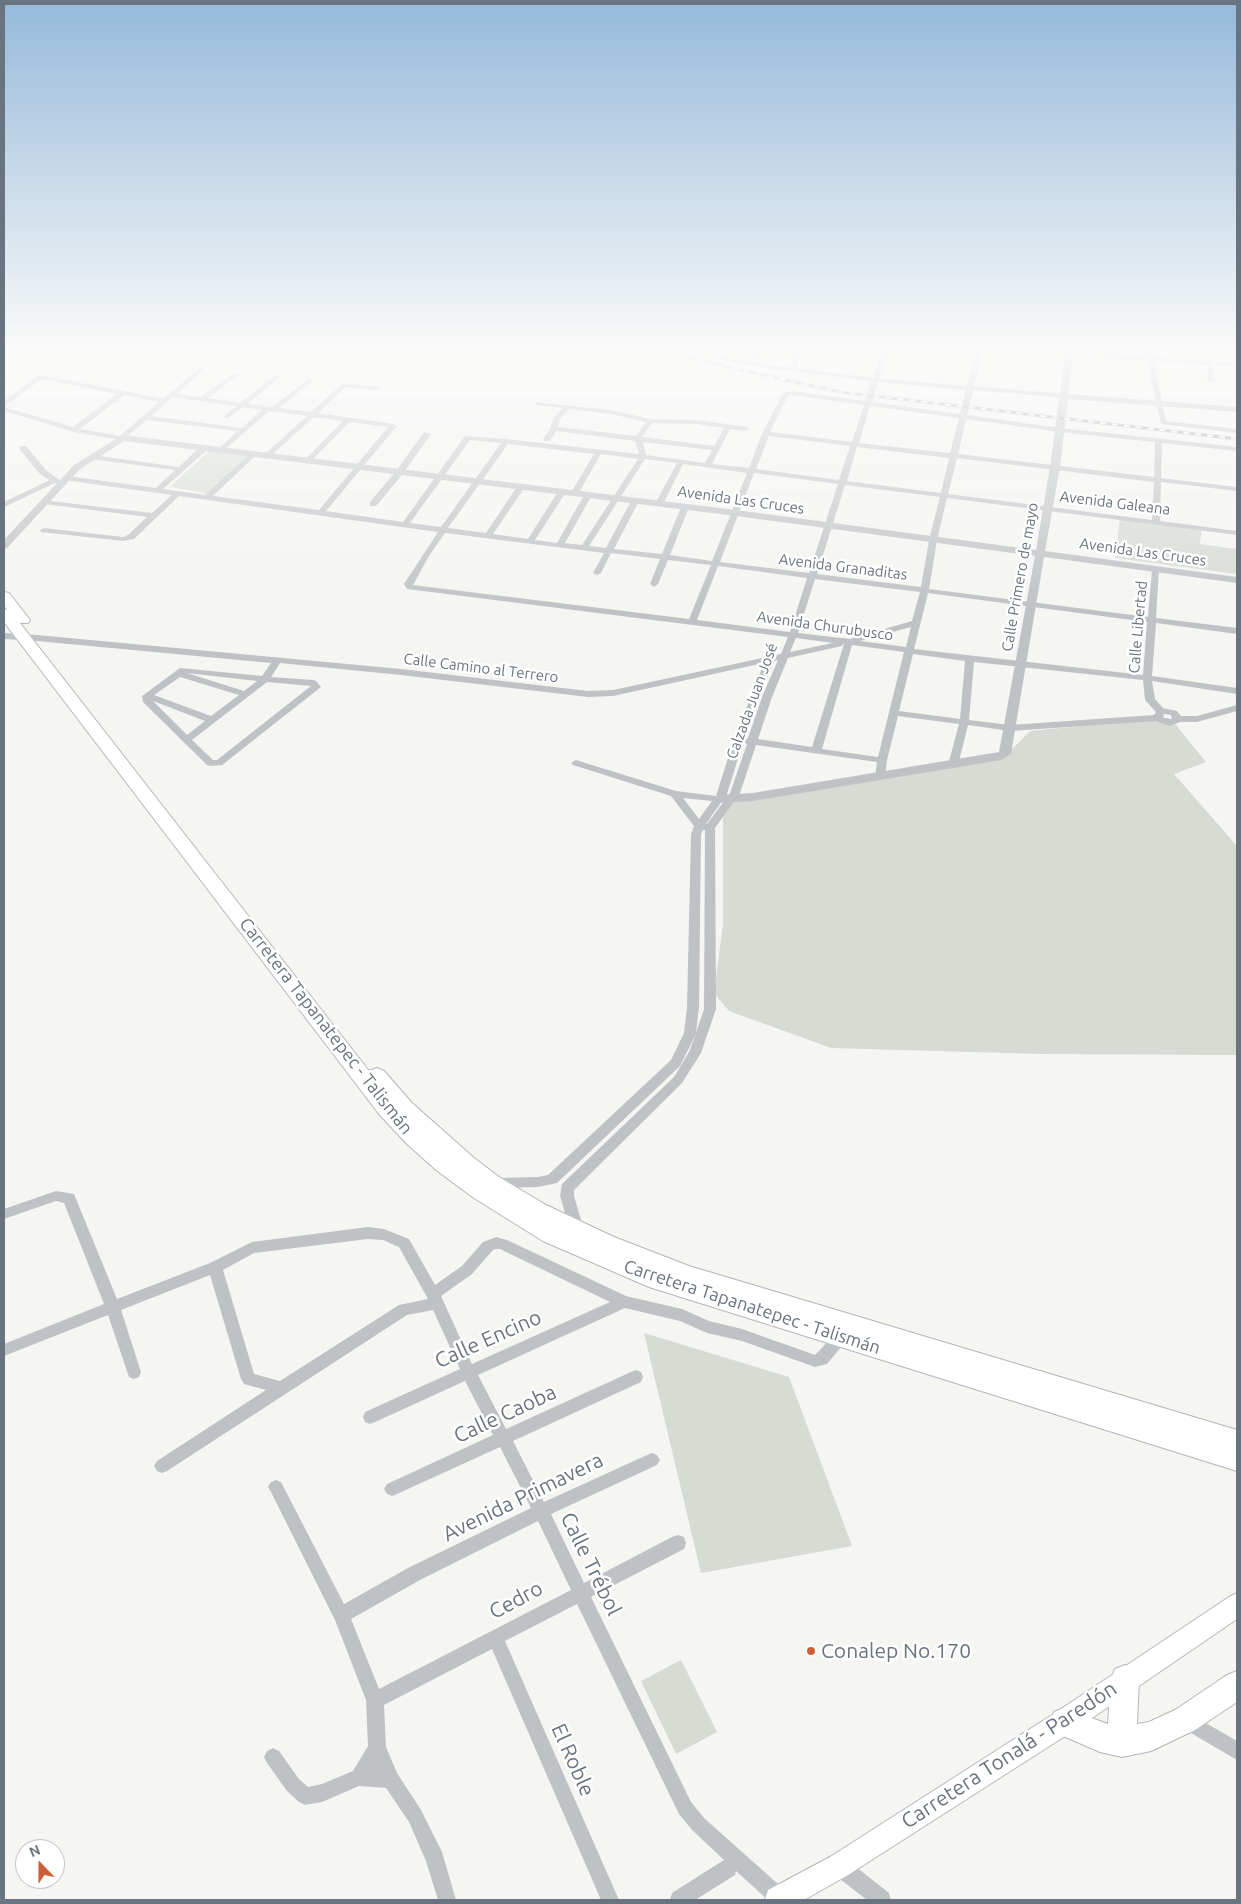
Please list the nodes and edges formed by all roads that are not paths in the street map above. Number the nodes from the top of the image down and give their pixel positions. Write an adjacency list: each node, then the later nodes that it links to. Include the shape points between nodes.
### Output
1 (109, 436): 17 (street)
2 (125, 436): 17 (street)
3 (238, 436): 27 (street)
4 (289, 436): 34 (street)
5 (333, 436): 35 (street)
6 (385, 436): 39 (street)
7 (426, 436): 42 (street)
8 (549, 436): 19 (street)
9 (618, 436): 18 (street)
10 (723, 436): 23 (street)
11 (765, 436): 41 (street)
12 (782, 436): 22 (street)
13 (856, 436): 22 (street, Calzada Juan José)
14 (958, 436): 31 (street)
15 (1059, 436): 38 (street, Calle Primero de mayo)
16 (1118, 436): 20 (street)
17 (122, 438): 25 (street, Avenida Las Cruces); 33 (street)
18 (634, 438): 23 (street); 30 (street); 32 (street)
19 (547, 439)
20 (1159, 440): 26 (street); 44 (street)
21 (506, 441): 28 (street, Avenida Galeana); 43 (street, Avenida Galeana, via 468,438); 46 (street)
22 (854, 444): 31 (street); 47 (street, Calzada Juan José)
23 (717, 446): 37 (street)
24 (23, 448): 45 (street, via 44,473)
25 (203, 449): 27 (street, Avenida Las Cruces); 40 (street)
26 (1237, 449)
27 (222, 451): 29 (street, Avenida Las Cruces)
28 (599, 452): 30 (street, Avenida Galeana); 53 (street)
29 (251, 455): 34 (street, Avenida Las Cruces); 56 (street)
30 (632, 455): 32 (street, Avenida Galeana)
31 (953, 455): 38 (street); 55 (street)
32 (642, 456): 36 (street, Avenida Galeana); 57 (street)
33 (92, 457): 40 (street); 45 (street)
34 (267, 457): 35 (street, Avenida Las Cruces)
35 (308, 462): 39 (street, Avenida Las Cruces)
36 (681, 462): 37 (street, Avenida Galeana); 61 (street)
37 (707, 466): 41 (street, Avenida Galeana)
38 (1055, 467): 44 (street); 64 (street, Calle Primero de mayo)
39 (357, 468): 42 (street, Avenida Las Cruces); 66 (street)
40 (181, 469): 50 (street)
41 (751, 472): 47 (street, Avenida Galeana); 65 (street)
42 (400, 473): 43 (street, Avenida Las Cruces); 60 (street)
43 (439, 478): 46 (street, Avenida Las Cruces); 69 (street)
44 (1157, 479): 49 (street); 68 (street)
45 (61, 481): 50 (street, Avenida Granaditas); 59 (street); 62 (street)
46 (478, 482): 48 (street, Avenida Las Cruces); 72 (street)
47 (843, 483): 55 (street, Avenida Galeana); 70 (street, Calzada Juan José)
48 (521, 487): 51 (street, Avenida Las Cruces); 74 (street)
49 (1237, 489)
50 (158, 490): 52 (street, Avenida Granaditas)
51 (562, 492): 53 (street, Avenida Las Cruces); 76 (street)
52 (178, 493): 56 (street, Avenida Granaditas); 67 (street)
53 (574, 494): 54 (street, Avenida Las Cruces)
54 (588, 496): 57 (street, Avenida Las Cruces); 77 (street)
55 (944, 496): 64 (street, Avenida Galeana); 75 (street)
56 (207, 497): 66 (street, Avenida Granaditas)
57 (615, 499): 58 (street, Avenida Las Cruces); 79 (street)
58 (635, 501): 61 (street, Avenida Las Cruces); 80 (street)
59 (45, 502): 67 (street); 78 (street)
60 (373, 504)
61 (659, 504): 63 (street, Avenida Las Cruces)
62 (4, 505)
63 (685, 507): 65 (street, Avenida Las Cruces); 82 (street)
64 (1047, 508): 68 (street, Avenida Galeana); 81 (street, Calle Primero de mayo)
65 (736, 513): 70 (street, Avenida Las Cruces); 83 (street)
66 (320, 514): 69 (street, Avenida Granaditas)
67 (155, 516): 71 (street, via 131,537 123,539)
68 (1156, 522): 73 (street, Avenida Galeana)
69 (405, 525): 72 (street, Avenida Granaditas)
70 (827, 527): 75 (street, Avenida Las Cruces); 86 (street, Calzada Juan José)
71 (44, 530)
72 (444, 530): 74 (street, Avenida Granaditas); 94 (street, Avenida Churubusco, via 408,584 410,587)
73 (1237, 533)
74 (488, 536): 76 (street, Avenida Granaditas)
75 (933, 540): 81 (street, Avenida Las Cruces); 89 (street)
76 (530, 542): 77 (street, Avenida Granaditas)
77 (560, 545): 79 (street, Avenida Granaditas)
78 (4, 546)
79 (584, 548): 80 (street, Avenida Granaditas)
80 (609, 551): 82 (street, Avenida Granaditas); 85 (street)
81 (1041, 554): 84 (street, Avenida Las Cruces); 91 (street, Calle Primero de mayo)
82 (666, 557): 83 (street, Avenida Granaditas); 88 (street)
83 (714, 564): 86 (street, Avenida Granaditas); 94 (street)
84 (1156, 570): 87 (street, Avenida Las Cruces); 93 (street, Calle Libertad)
85 (597, 573)
86 (811, 577): 89 (street, Avenida Granaditas); 97 (street, Calzada Juan José)
87 (1237, 580)
88 (654, 584)
89 (924, 592): 91 (street, Avenida Granaditas); 95 (street)
90 (4, 596): 98 (highway, Carretera Tapanatepec - Talismán)
91 (1030, 605): 93 (street, Avenida Granaditas); 105 (street, Calle Primero de mayo)
92 (4, 612): 98 (highway, Carretera Tapanatepec - Talismán)
93 (1152, 621): 96 (street, Avenida Granaditas); 107 (street, Calle Libertad)
94 (692, 623): 97 (street, Avenida Churubusco)
95 (915, 623): 99 (street, Calle Camino al Terrero); 100 (street)
96 (1237, 632)
97 (793, 635): 99 (street, Avenida Churubusco); 101 (street, Calzada Juan José)
98 (21, 637): 104 (street, Calle Camino al Terrero); 130 (highway, Carretera Tapanatepec - Talismán, via 405,1109); 138 (highway, Carretera Tapanatepec - Talismán, via 386,1108 444,1164 517,1215 621,1266)
99 (849, 642): 100 (street, Avenida Churubusco); 101 (street, Calle Camino al Terrero); 121 (street)
100 (910, 651): 103 (street, Avenida Churubusco); 113 (street)
101 (784, 656): 102 (street, Calle Camino al Terrero); 120 (street, Calzada Juan José)
102 (770, 659): 104 (street, Calle Camino al Terrero, via 613,693 588,694); 119 (street, Calzada Juan José)
103 (970, 659): 105 (street, Avenida Churubusco); 116 (street)
104 (277, 661): 108 (street)
105 (1020, 664): 107 (street, Avenida Churubusco); 117 (street, Calle Primero de mayo)
106 (176, 673): 108 (street, via 187,670); 110 (street); 111 (street)
107 (1147, 678): 109 (street, Avenida Churubusco); 114 (street, Calle Libertad, via 1150,700)
108 (266, 679): 110 (street); 118 (street, via 313,683 316,687 219,763 210,764)
109 (1237, 691)
110 (246, 694): 115 (street)
111 (146, 696): 115 (street); 118 (street, via 146,700)
112 (1237, 708): 114 (street, via 1197,719)
113 (895, 712): 116 (street); 122 (street)
114 (1160, 715): 117 (street)
115 (212, 720): 118 (street)
116 (964, 723): 117 (street); 124 (street)
117 (1010, 728): 124 (street, Calle Primero de mayo, via 1005,754)
118 (187, 739)
119 (739, 739): 120 (street); 127 (street, Calzada Juan José)
120 (753, 742): 121 (street); 127 (street, Calzada Juan José)
121 (816, 751): 122 (street)
122 (882, 760): 125 (street)
123 (576, 763): 126 (street)
124 (953, 765): 125 (street)
125 (880, 777): 127 (street)
126 (675, 794): 127 (street); 128 (street)
127 (723, 802): 128 (street)
128 (704, 827): 129 (street, via 696,834 690,1034 676,1063); 131 (street, via 710,1009 695,1053 678,1080)
129 (552, 1179): 130 (street); 131 (street)
130 (491, 1183): 133 (highway, Carretera Tapanatepec - Talismán)
131 (567, 1188): 133 (street)
132 (4, 1214): 137 (street, via 56,1196 69,1198)
133 (577, 1230): 146 (highway, Carretera Tapanatepec - Talismán, via 686,1275)
134 (214, 1266): 135 (street, Calle Trébol, via 252,1248 368,1233 384,1234 404,1243); 137 (street); 143 (street, via 246,1374 249,1379)
135 (435, 1299): 136 (street, via 488,1246 496,1243); 140 (street, Calle Trébol); 143 (street, via 404,1309)
136 (624, 1302): 138 (street, via 682,1315 707,1327 742,1335 815,1361 822,1359); 140 (street, Calle Encino)
137 (113, 1308): 139 (street); 141 (street)
138 (841, 1337): 147 (highway, Carretera Tapanatepec - Talismán)
139 (4, 1350)
140 (468, 1371): 144 (street, Calle Encino); 145 (street, Calle Trébol)
141 (134, 1372)
142 (636, 1377): 145 (street, Calle Caoba)
143 (281, 1388): 149 (street)
144 (370, 1416)
145 (503, 1437): 151 (street, Calle Caoba); 152 (street, Calle Trébol)
146 (1237, 1442)
147 (1237, 1459)
148 (652, 1460): 152 (street, Avenida Primavera)
149 (162, 1466)
150 (276, 1487): 156 (street)
151 (392, 1490)
152 (541, 1511): 154 (street, Calle Trébol); 156 (street, Avenida Primavera, via 414,1574)
153 (678, 1542): 154 (street, Cedro)
154 (580, 1592): 157 (street, Cedro); 174 (street, Calle Trébol, via 685,1808)
155 (1237, 1605): 158 (main road, Carretera Tonalá - Paredón)
156 (341, 1615): 160 (street)
157 (495, 1637): 160 (street, Cedro); 172 (street, El Roble)
158 (1125, 1679): 162 (main road, Carretera Tonalá - Paredón); 163 (highway)
159 (1237, 1685): 161 (highway)
160 (375, 1700): 164 (street)
161 (1185, 1720): 163 (highway, via 1151,1736); 165 (street)
162 (1064, 1722): 163 (highway); 169 (main road, Carretera Tonalá - Paredón)
163 (1122, 1742)
164 (377, 1748): 167 (street); 168 (street)
165 (1237, 1751)
166 (273, 1756): 167 (street, via 305,1796 322,1793)
167 (359, 1777): 168 (street)
168 (391, 1779): 171 (street, via 415,1816 435,1859)
169 (839, 1866): 174 (main road, Carretera Tonalá - Paredón); 175 (street)
170 (728, 1868): 173 (street)
171 (447, 1900)
172 (610, 1900)
173 (679, 1900)
174 (779, 1900)
175 (882, 1900)

